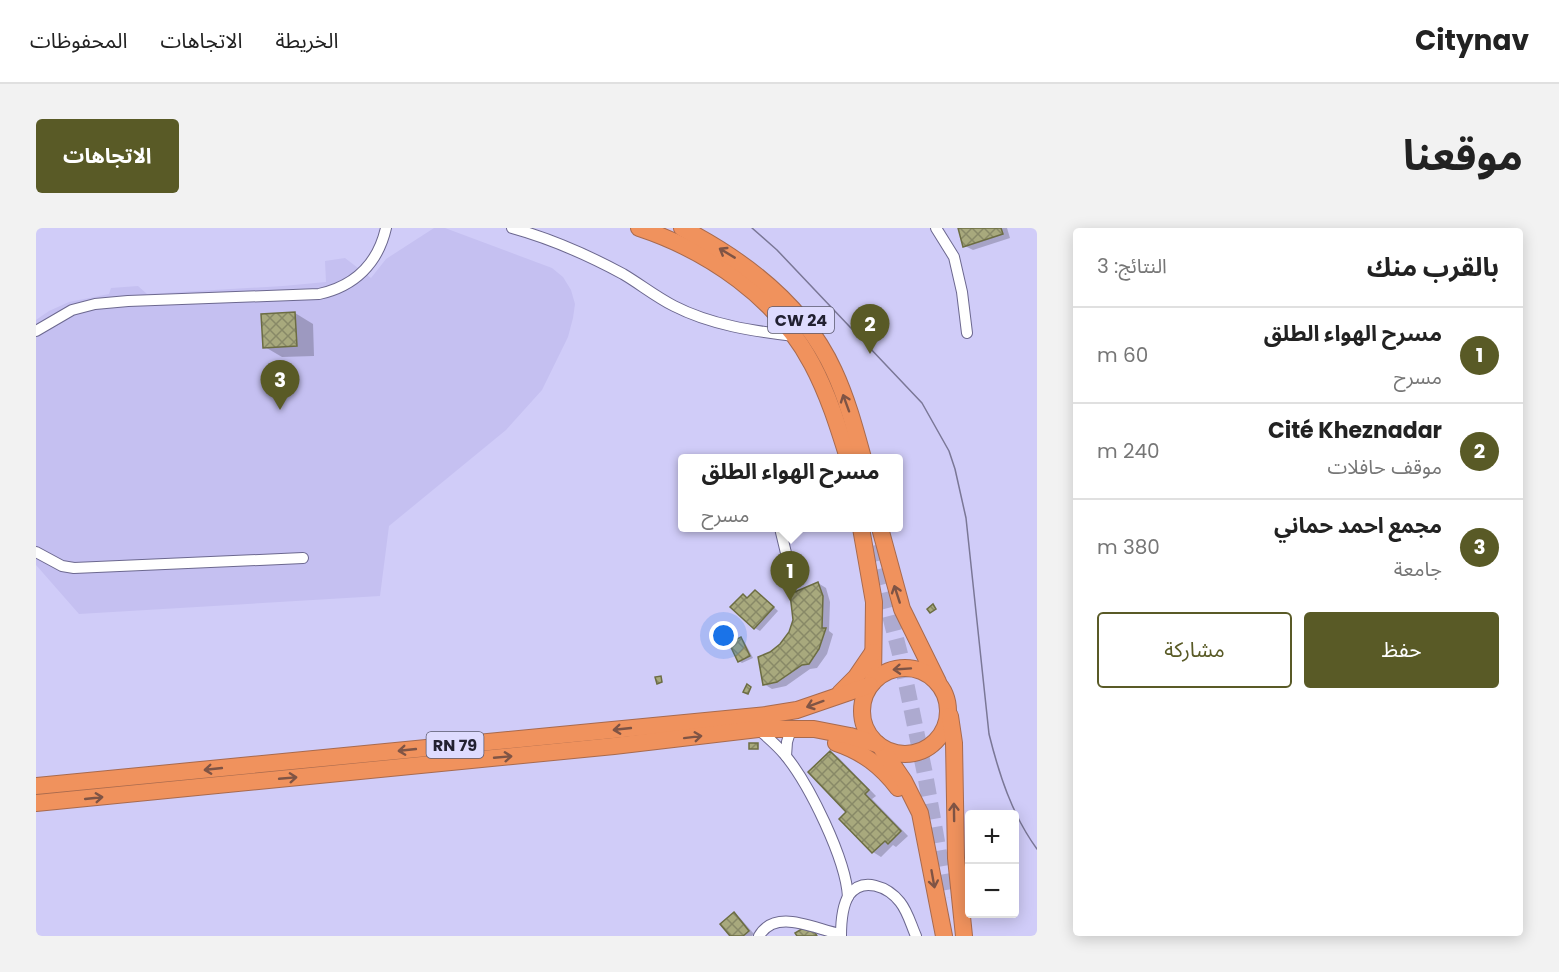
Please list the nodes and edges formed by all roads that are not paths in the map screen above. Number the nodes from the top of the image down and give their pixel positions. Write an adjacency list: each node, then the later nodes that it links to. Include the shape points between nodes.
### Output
1 (386, 228): 6 (street, via 375,258 363,273 333,291 95,304 72,310)
2 (512, 228): 8 (street, via 579,250 674,306 707,320 754,332)
3 (639, 228): 8 (highway, via 673,240 722,268 764,301)
4 (936, 228): 7 (street, via 954,256)
5 (685, 229): 10 (highway, CW 24, one-way to 5, via 834,370 796,312 740,261)
6 (36, 331)
7 (967, 333)
8 (794, 336): 9 (highway, via 821,382)
9 (847, 454)
10 (862, 454)
11 (781, 532): 18 (street)
12 (862, 532): 19 (highway, via 874,602)
13 (867, 532): 15 (highway)
14 (881, 532): 21 (highway, one-way to 14, via 902,609)
15 (872, 546)
16 (36, 552): 17 (street, via 74,568)
17 (303, 558)
18 (792, 578)
19 (873, 651): 20 (highway); 22 (highway)
20 (872, 684): 21 (highway, one-way to 20, via 920,670 907,668 882,674); 22 (highway, RN 79); 26 (highway, via 864,696 862,716 868,735)
21 (940, 685): 23 (highway)
22 (838, 695): 28 (highway, RN 79, one-way to 28, via 797,710 766,715)
23 (949, 711): 26 (highway, via 941,736 921,752 901,754); 38 (highway, one-way to 23)
24 (758, 729): 25 (highway, RN 79); 27 (street); 29 (highway, RN 79, one-way to 24)
25 (793, 729): 26 (highway, RN 79, via 829,732); 27 (street); 30 (highway, RN 79, via 856,750 876,763 907,800)
26 (879, 747): 30 (highway, RN 79, via 914,798)
27 (786, 756): 31 (street, via 839,858)
28 (36, 786)
29 (36, 803)
30 (926, 836): 36 (highway, RN 79, one-way to 36)
31 (848, 897): 33 (street); 35 (street, via 864,885 887,891 905,909)
32 (947, 898): 37 (highway)
33 (841, 935): 34 (street, via 784,921 767,926)
34 (759, 936)
35 (916, 936)
36 (944, 936)
37 (953, 936)
38 (964, 936)

